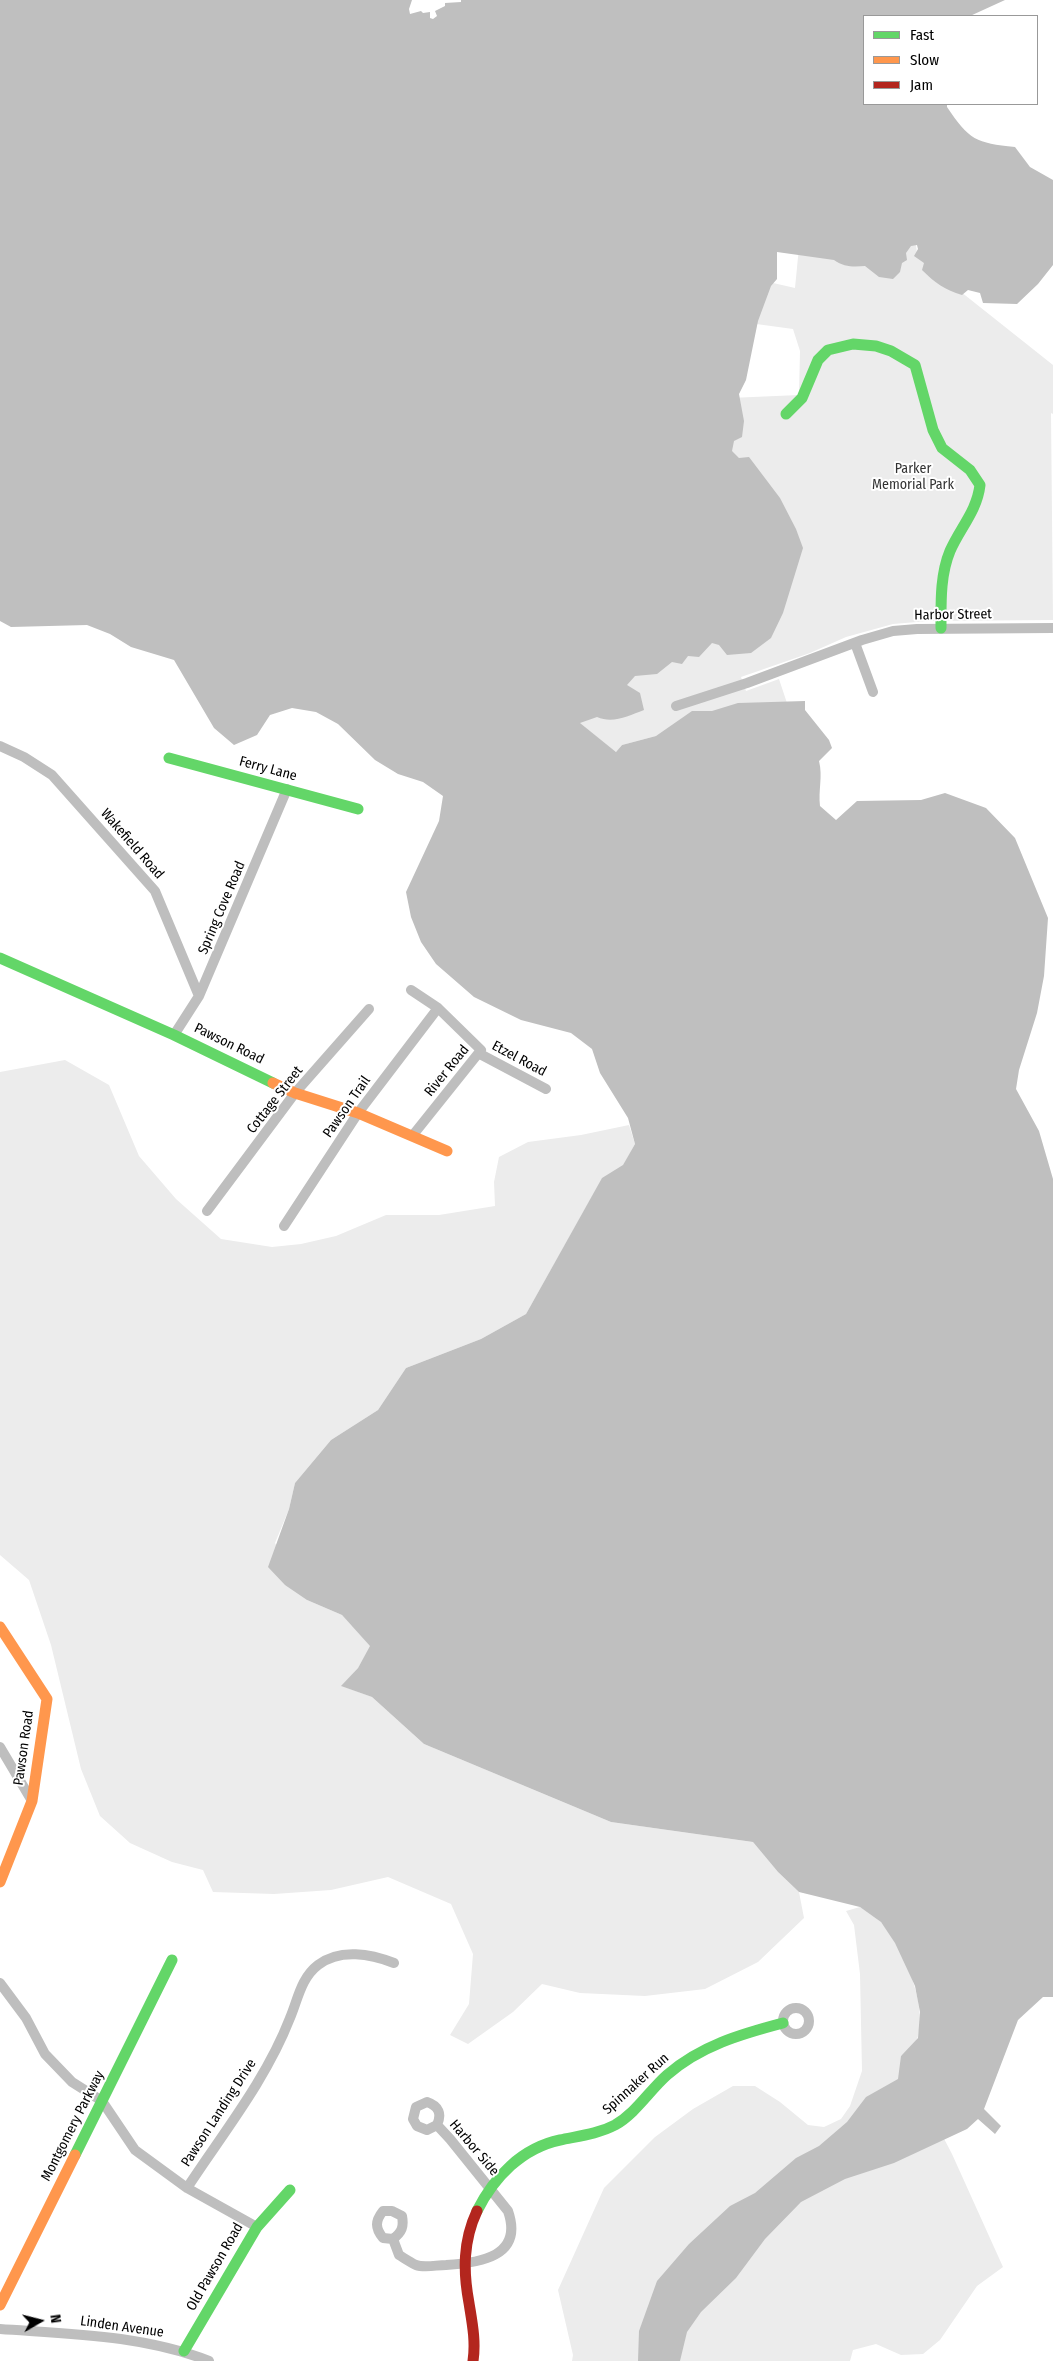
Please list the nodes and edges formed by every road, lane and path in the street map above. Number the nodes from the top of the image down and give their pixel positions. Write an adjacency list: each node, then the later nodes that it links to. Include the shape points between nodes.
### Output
1 (786, 414): 2 (street, via 802,398 818,360 828,350 843,345 876,346 915,365 942,448 970,470 980,485 977,501 948,558 941,593)
2 (941, 628): 3 (street, Harbor Street); 4 (street, Harbor Street, via 894,631)
3 (1053, 628)
4 (855, 643): 5 (street); 6 (street, Harbor Street)
5 (873, 692)
6 (676, 706)
7 (0, 746): 13 (street, Wakefield Road, via 52,775 155,891)
8 (169, 758): 9 (street, Ferry Lane)
9 (287, 789): 10 (street, Ferry Lane); 13 (street, Spring Cove Road)
10 (358, 808)
11 (0, 958): 16 (street, Pawson Road)
12 (411, 990): 14 (street, River Road)
13 (199, 996): 16 (street, Spring Cove Road)
14 (438, 1008): 17 (street, River Road, via 481,1050); 20 (street, Pawson Trail)
15 (369, 1009): 19 (street, Cottage Street)
16 (174, 1035): 19 (street, Pawson Road)
17 (480, 1054): 18 (street, Etzel Road); 21 (street, River Road)
18 (546, 1089)
19 (295, 1093): 20 (street, Pawson Road); 23 (street, Cottage Street)
20 (358, 1113): 21 (street, Pawson Road); 24 (street, Pawson Trail)
21 (413, 1135): 22 (street, Pawson Road)
22 (447, 1151)
23 (207, 1211)
24 (284, 1226)
25 (0, 1627): 27 (street, Pawson Road, via 47,1699)
26 (0, 1747): 27 (street)
27 (32, 1801): 28 (street, Pawson Road)
28 (0, 1882)
29 (172, 1960): 33 (street, Montgomery Parkway)
30 (394, 1963): 35 (street, Pawson Landing Drive, via 358,1953 332,1957 318,1964 305,1977 262,2076)
31 (0, 1983): 33 (street, Old Pawson Road, via 26,2018 45,2054 72,2082)
32 (783, 2023): 36 (street, Spinnaker Run, via 728,2038 688,2058 665,2076 622,2121 599,2132 544,2144 517,2161)
33 (102, 2101): 35 (street, Old Pawson Road, via 135,2150); 41 (street, Montgomery Parkway)
34 (437, 2125): 36 (street, Harbor Side)
35 (187, 2188): 38 (street, Old Pawson Road)
36 (490, 2189): 40 (street, Spinnaker Run, via 471,2224); 40 (street, Harbor Side, via 508,2211 511,2225 508,2240 496,2255)
37 (290, 2190): 38 (street)
38 (258, 2227): 43 (street, Old Pawson Road)
39 (393, 2238): 40 (street, Harbor Side, via 399,2255 417,2266)
40 (464, 2264): 45 (street, Spinnaker Run, via 473,2330)
41 (0, 2304)
42 (0, 2329): 43 (street, Linden Avenue, via 130,2340)
43 (184, 2351): 44 (street, Linden Avenue)
44 (209, 2361)
45 (473, 2361)

